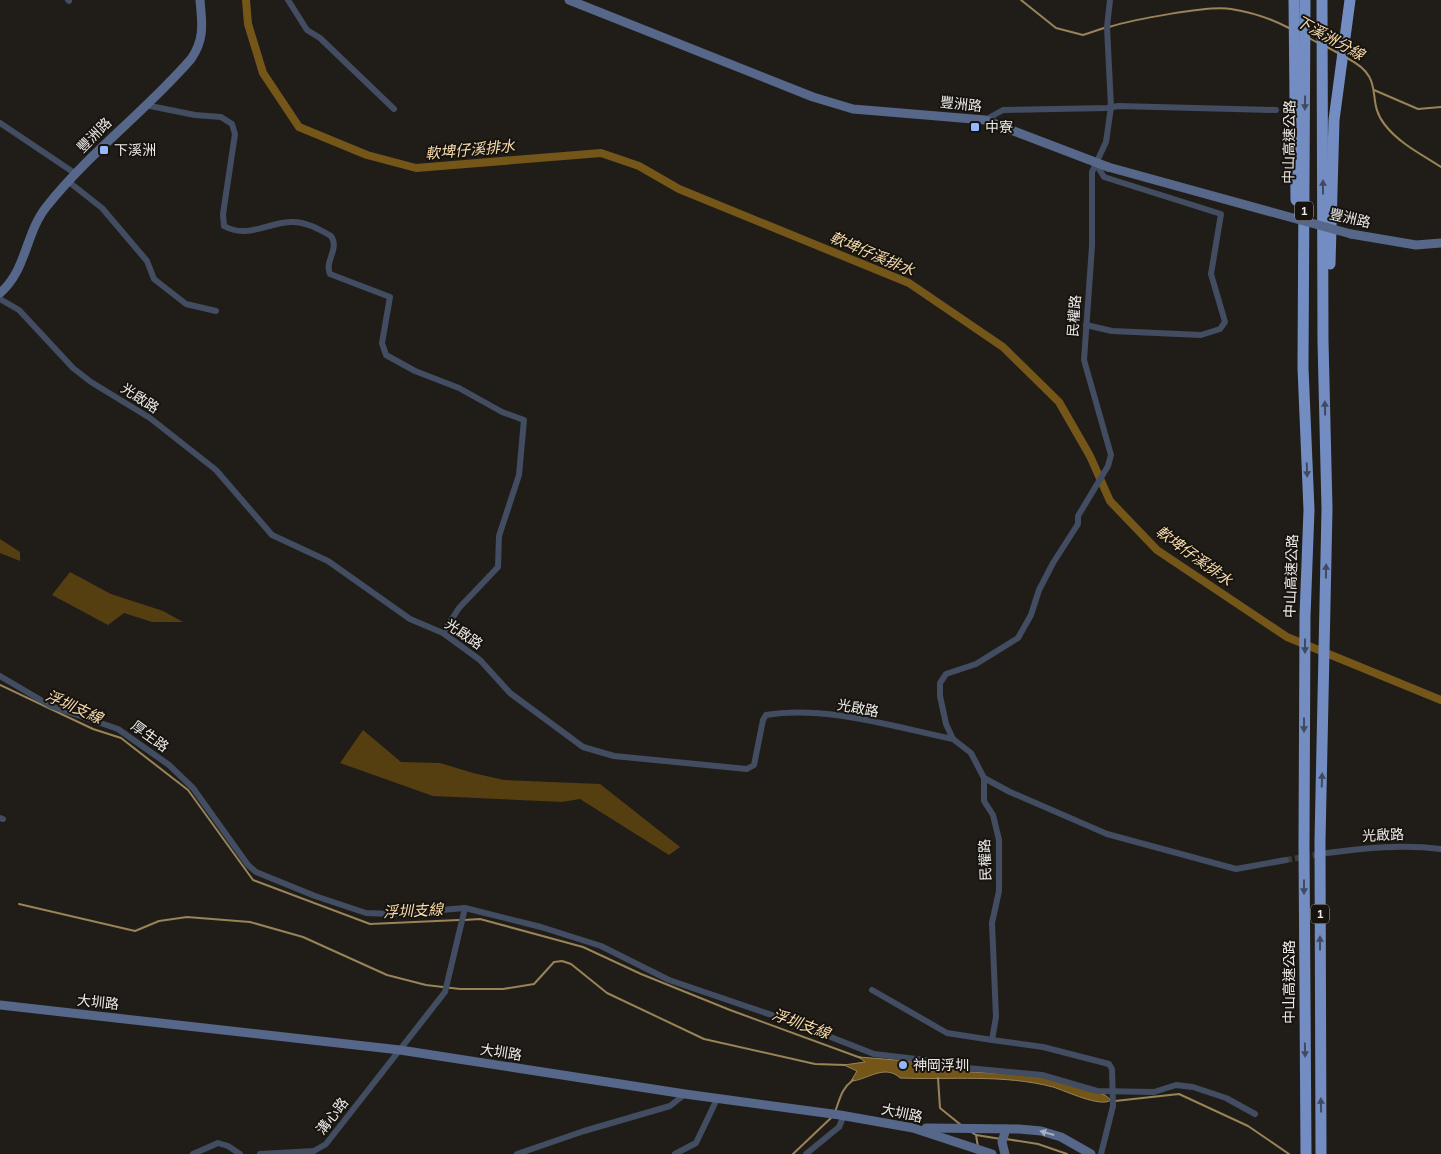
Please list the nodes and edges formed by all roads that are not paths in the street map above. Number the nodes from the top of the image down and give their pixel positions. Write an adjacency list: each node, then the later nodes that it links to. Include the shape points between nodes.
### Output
1 (200, 0): 10 (street, 豐洲路, via 203,30 196,53)
2 (288, 0): 12 (street, via 307,30 320,38)
3 (569, 0): 14 (street, 豐洲路, via 813,98 853,109)
4 (1110, 0): 11 (street, 民權路, via 1107,27)
5 (1294, 0): 9 (highway)
6 (1305, 0): 9 (highway, 中山高速公路 / 1)
7 (1351, 0): 24 (highway, via 1334,120 1330,273)
8 (1322, 6): 24 (highway, 1, one-way to 8)
9 (1300, 20): 56 (highway, 中山高速公路 / 1, one-way to 56, via 1303,368 1308,510 1304,676)
10 (147, 103): 17 (street, 豐洲路); 25 (street, via 195,115 224,118 232,124 236,134 223,214 224,226 250,231 293,222 307,224 331,236 334,248 328,266 330,274 391,298 382,343 386,355 524,420 519,475 499,536 498,567 459,608)
11 (1111, 107): 13 (street); 14 (street, via 1003,110); 16 (street, 民權路, via 1106,142)
12 (394, 109)
13 (1276, 110)
14 (985, 120): 16 (street, 豐洲路)
15 (0, 123): 17 (street)
16 (1096, 164): 19 (street, 豐洲路, bridge, via 1352,234 1416,245); 23 (street, 民權路, via 1092,172 1092,246); 23 (street, via 1104,177 1221,214 1211,274 1225,322 1220,329 1201,334 1112,330)
17 (76, 174): 18 (street, 豐洲路)
18 (69, 182): 20 (street, 豐洲路, via 43,211 17,273); 22 (street, via 102,208 147,261 154,279 186,304)
19 (1441, 243)
20 (0, 293)
21 (0, 299): 25 (street, 光啟路, via 19,310 73,368 143,413 216,470 272,535 328,561 410,619)
22 (216, 311)
23 (1086, 325): 27 (street, 民權路, via 1084,360 1111,455 1108,466 1039,590 1031,615 1018,638 976,664 946,674 940,683 946,724)
24 (1323, 341): 57 (highway, 1, one-way to 24, via 1320,841 1327,509)
25 (443, 633): 27 (street, 光啟路, via 480,660 510,693 583,747 614,756 748,769 754,764 763,720 766,715 776,713 837,716)
26 (0, 676): 32 (street, 厚生路, via 51,706 118,729 169,766 193,788 248,865 266,877 366,913)
27 (953, 739): 28 (street, 民權路, via 971,753)
28 (984, 778): 31 (street, via 1080,824 1116,836 1236,868); 35 (street, 民權路, via 984,801 993,815 999,840 999,890 992,924 996,990)
29 (1441, 849): 30 (street, 光啟路, via 1413,846)
30 (1326, 854)
31 (1286, 860)
32 (464, 908): 36 (street, 溝心路, via 446,987 436,1007); 38 (street, via 601,946 670,980 874,1054 1042,1075)
33 (872, 990): 35 (street, via 947,1032)
34 (0, 1005): 36 (street, 大圳路)
35 (992, 1040): 38 (street, via 1043,1047 1109,1064)
36 (400, 1050): 37 (street, 大圳路); 47 (street, 溝心路, via 320,1149)
37 (685, 1094): 39 (street, 大圳路); 48 (street, via 670,1106)
38 (1113, 1094): 40 (street, via 1154,1092 1176,1085 1193,1087 1226,1098); 55 (street)
39 (717, 1099): 41 (street, 大圳路); 49 (street, via 696,1143)
40 (1255, 1114)
41 (842, 1115): 42 (street, 大圳路); 44 (street, via 839,1127)
42 (913, 1128): 43 (street, via 967,1129); 52 (street, 大圳路)
43 (1004, 1135): 53 (street); 54 (street, one-way to 43, via 1061,1137 1041,1131)
44 (818, 1144): 50 (street); 51 (street)
45 (193, 1154): 46 (street, via 218,1143)
46 (240, 1154)
47 (260, 1154)
48 (517, 1154)
49 (675, 1154)
50 (806, 1154)
51 (818, 1154)
52 (992, 1154)
53 (1004, 1154)
54 (1091, 1154)
55 (1101, 1154)
56 (1306, 1154)
57 (1321, 1154)

